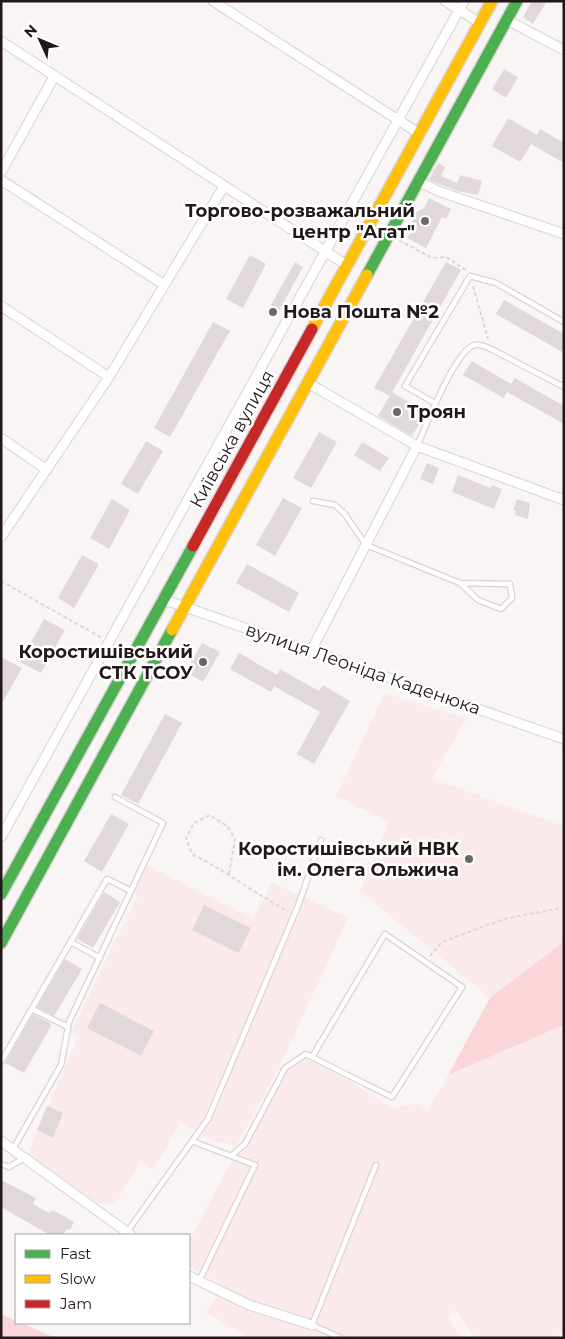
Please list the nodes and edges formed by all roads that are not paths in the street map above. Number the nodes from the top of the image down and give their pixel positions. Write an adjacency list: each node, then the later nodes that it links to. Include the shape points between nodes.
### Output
1 (213, 1): 12 (street)
2 (446, 1): 6 (street)
3 (464, 1): 6 (street)
4 (492, 1): 8 (street, Київська вулиця)
5 (517, 1): 7 (street)
6 (459, 10): 8 (street); 12 (street)
7 (507, 20): 10 (street); 16 (street)
8 (480, 23): 13 (street, Київська вулиця)
9 (1, 41): 11 (street)
10 (564, 50)
11 (54, 77): 14 (street); 17 (street)
12 (399, 120): 13 (street); 19 (street)
13 (420, 134): 20 (street, Київська вулиця)
14 (1, 172)
15 (1, 180): 21 (street)
16 (418, 181): 18 (street, via 438,191); 25 (street)
17 (224, 186): 19 (street); 21 (street)
18 (564, 234)
19 (327, 251): 20 (street); 41 (street)
20 (348, 266): 36 (street, Київська вулиця)
21 (163, 284): 24 (street)
22 (1, 306): 24 (street)
23 (564, 322): 27 (lane, via 496,283 470,276 405,386)
24 (109, 377): 30 (street)
25 (308, 383): 29 (street); 37 (street)
26 (564, 387): 27 (lane, via 481,344 472,346 461,357)
27 (435, 403): 29 (lane)
28 (1, 438): 30 (street)
29 (417, 446): 31 (street); 34 (street)
30 (47, 470): 33 (street)
31 (564, 500)
32 (313, 501): 34 (lane, via 339,509)
33 (1, 537)
34 (366, 545): 35 (lane); 38 (street)
35 (460, 583): 35 (lane, via 510,584 512,598 501,609 478,600)
36 (162, 599): 37 (street, вулиця Леоніда Каденюка); 44 (street, Київська вулиця)
37 (186, 607): 38 (street, вулиця Леоніда Каденюка); 46 (street)
38 (311, 651): 39 (street, вулиця Леоніда Каденюка)
39 (564, 739)
40 (115, 797): 43 (lane, via 163,823)
41 (1, 837)
42 (321, 840): 53 (lane, via 295,915 208,1119)
43 (131, 891): 45 (lane, via 107,879); 47 (lane)
44 (1, 894)
45 (71, 942): 47 (lane); 48 (lane)
46 (1, 943)
47 (100, 958): 49 (lane)
48 (32, 1009): 49 (lane); 51 (lane)
49 (68, 1027): 54 (lane, via 61,1065)
50 (312, 1057): 50 (lane, via 392,1098 462,987 385,934); 55 (lane, via 306,1054 285,1068 244,1144)
51 (1, 1062)
52 (1, 1140): 54 (street)
53 (192, 1141): 55 (lane); 59 (lane)
54 (13, 1149): 56 (street)
55 (231, 1156): 61 (lane, via 255,1165)
56 (24, 1158): 57 (lane, via 9,1167); 59 (street)
57 (1, 1164)
58 (376, 1165): 62 (lane)
59 (129, 1234)
60 (190, 1276): 61 (street)
61 (199, 1281): 62 (street, via 249,1306)
62 (312, 1325): 63 (lane)
63 (340, 1338)

